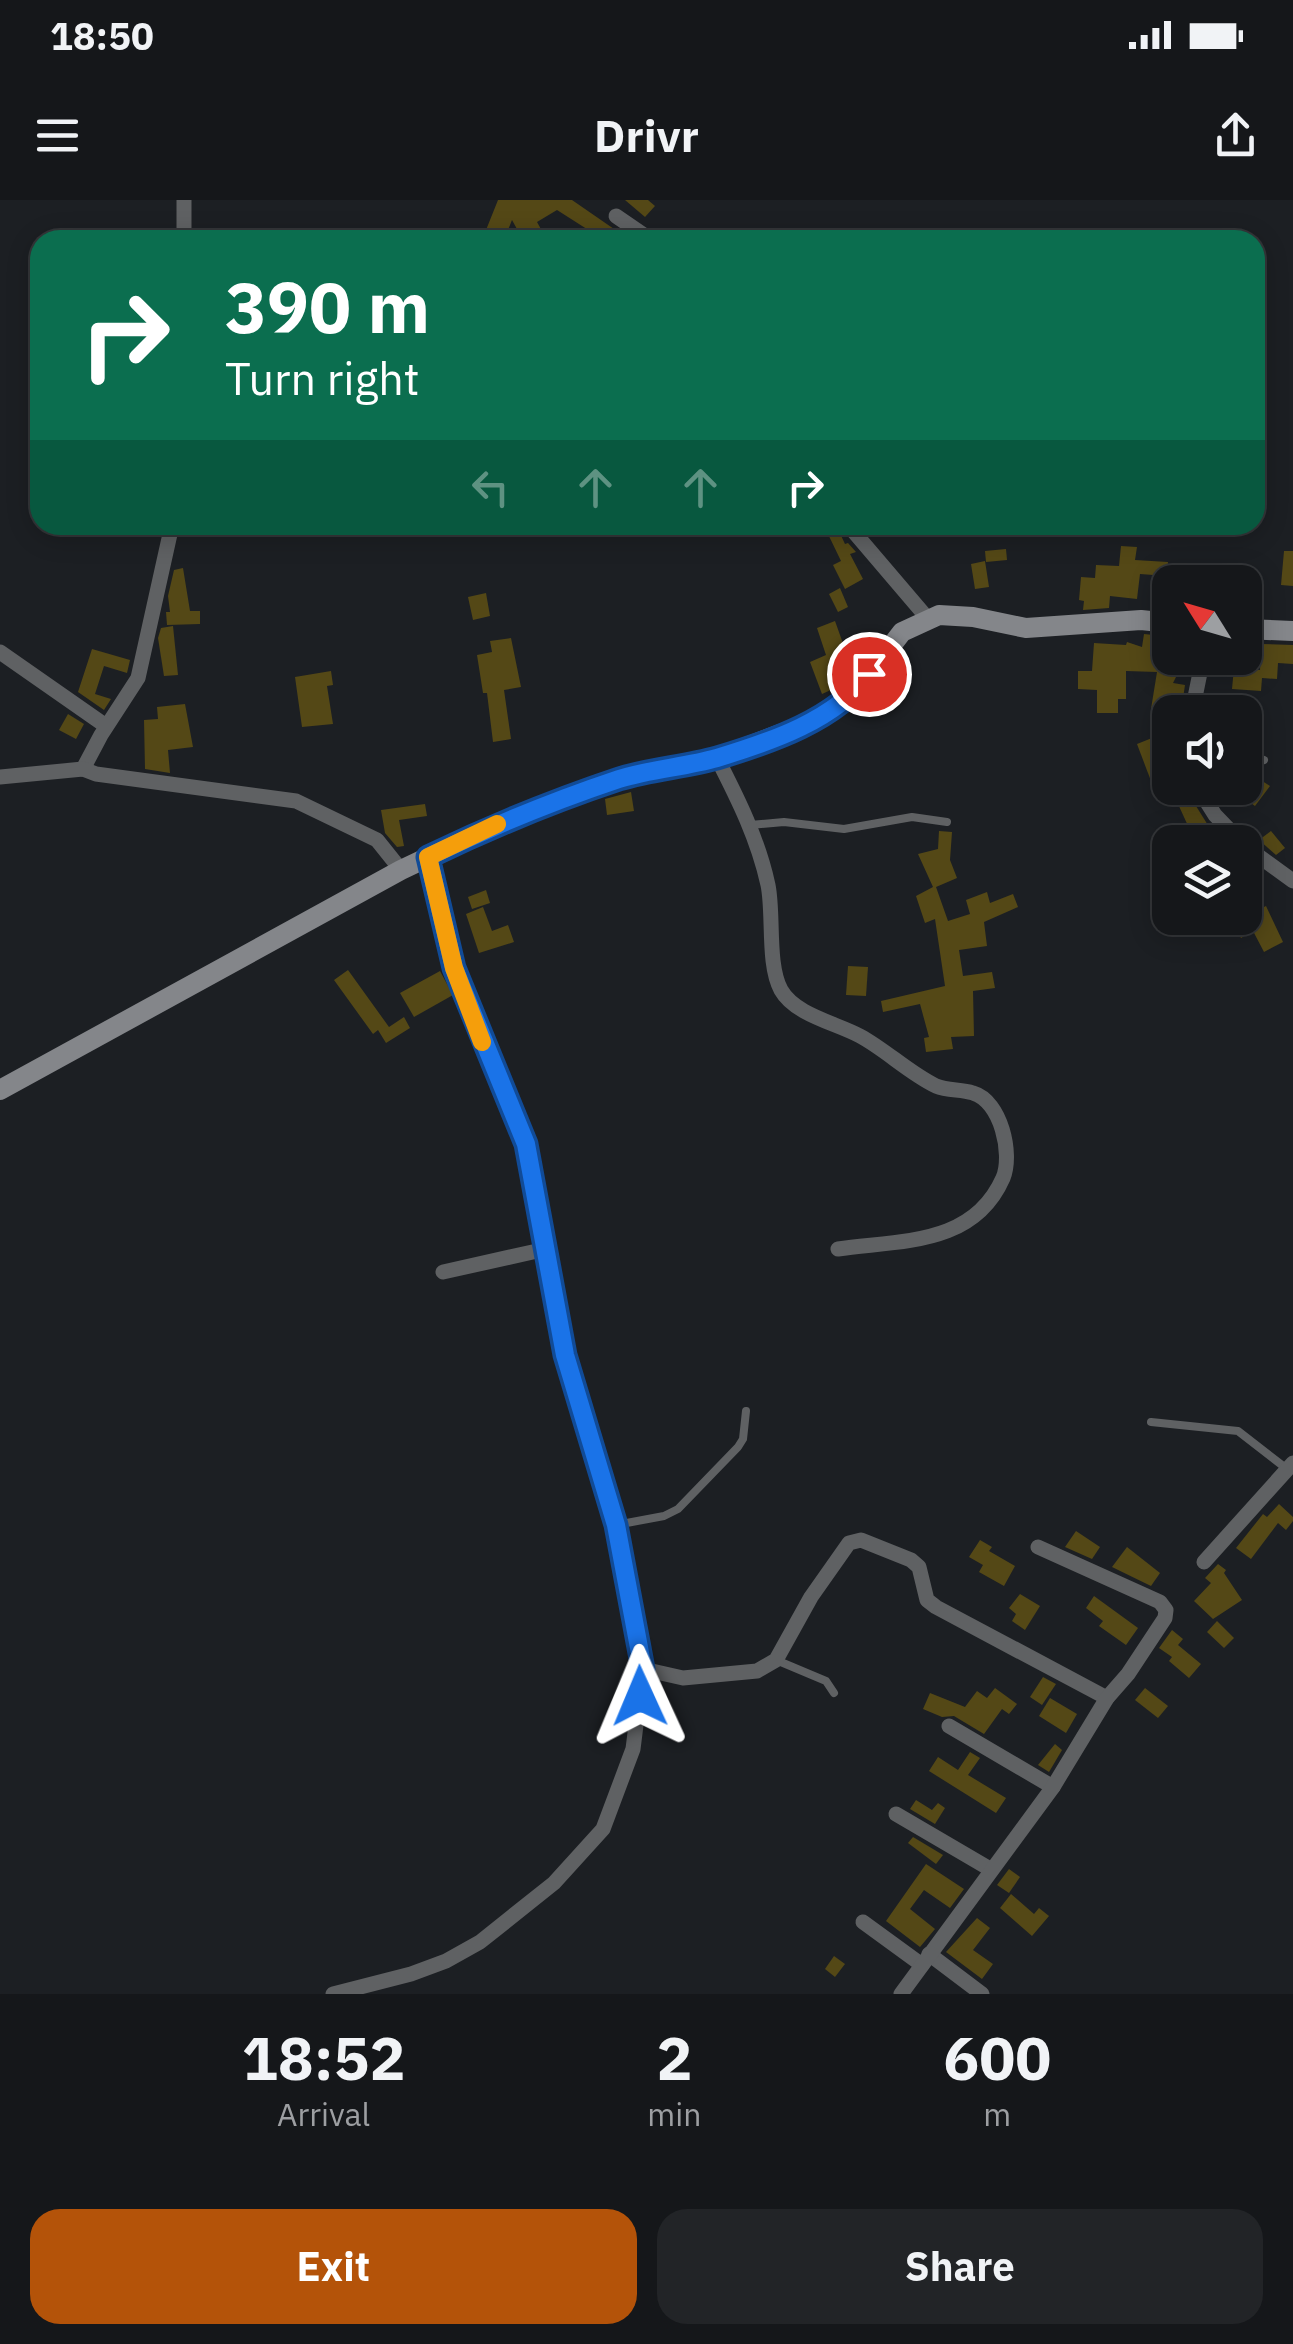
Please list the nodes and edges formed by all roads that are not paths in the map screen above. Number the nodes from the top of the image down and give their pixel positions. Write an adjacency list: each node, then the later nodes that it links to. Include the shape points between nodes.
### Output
1 (184, 200): 3 (street)
2 (616, 216): 4 (street)
3 (184, 230)
4 (637, 230)
5 (170, 535): 12 (street, via 138,678)
6 (857, 535): 7 (street)
7 (929, 620): 8 (street, via 973,616 1026,628); 13 (street, via 902,632 855,694 809,724)
8 (1152, 621)
9 (1262, 630): 10 (street)
10 (1293, 631)
11 (0, 652): 12 (street)
12 (106, 726): 14 (street)
13 (717, 758): 18 (street); 20 (street, via 624,778)
14 (83, 769): 15 (street); 22 (street, via 296,801 377,840)
15 (0, 776)
16 (1209, 805): 19 (street)
17 (947, 822): 18 (lane, via 912,817 844,829)
18 (750, 825): 26 (street, via 768,888 781,990 795,1005 859,1035 940,1088 987,1100 1008,1163 988,1203 969,1223 935,1236)
19 (1225, 825)
20 (428, 857): 22 (street); 25 (street, via 454,968 526,1144)
21 (1262, 858): 23 (street)
22 (400, 870): 24 (street)
23 (1293, 881)
24 (0, 1090)
25 (546, 1249): 27 (street); 31 (street, via 565,1355)
26 (838, 1249)
27 (443, 1272)
28 (746, 1411): 31 (lane, via 738,1448 678,1509)
29 (1152, 1422): 30 (lane, via 1238,1431)
30 (1290, 1466): 33 (street)
31 (616, 1525): 35 (street)
32 (1038, 1547): 37 (street, via 1166,1610)
33 (1204, 1562)
34 (776, 1660): 35 (street, via 756,1671 683,1678); 36 (lane); 37 (street, via 811,1596 849,1543 861,1540 919,1567 927,1600 936,1607)
35 (643, 1669): 44 (street, via 633,1749 603,1829 554,1883 446,1961)
36 (834, 1692)
37 (1107, 1698): 39 (street)
38 (949, 1726): 39 (street)
39 (1053, 1787): 41 (street)
40 (896, 1814): 41 (street)
41 (990, 1869): 43 (street)
42 (862, 1922): 43 (street)
43 (925, 1959): 45 (street); 46 (street)
44 (333, 1994)
45 (900, 1994)
46 (982, 1994)

